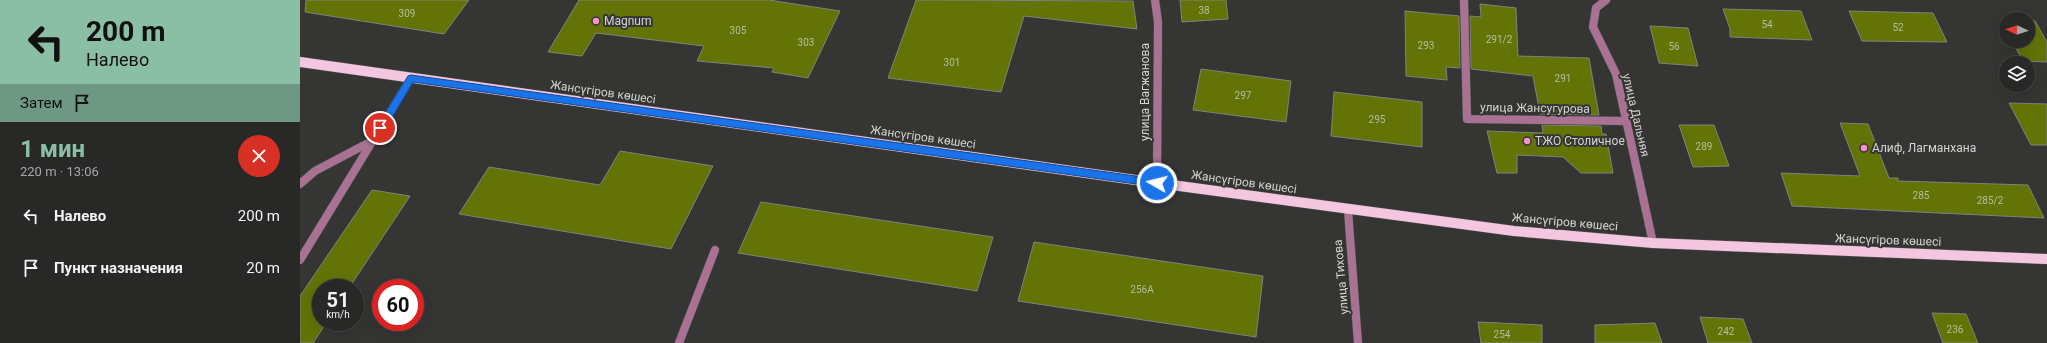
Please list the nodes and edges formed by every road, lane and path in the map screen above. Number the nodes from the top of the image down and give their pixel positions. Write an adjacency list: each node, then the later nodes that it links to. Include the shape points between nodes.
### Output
1 (1155, 0): 8 (street, улица Вагжанова, via 1158,22)
2 (1464, 0): 6 (street, улица Жансугурова, via 1467,119)
3 (1606, 0): 6 (street, улица Дальняя, via 1596,8 1593,27 1616,74)
4 (300, 62): 5 (main road, Жансүгіров көшесі)
5 (411, 78): 7 (street); 8 (main road, Жансүгіров көшесі)
6 (1625, 121): 11 (street, улица Дальняя)
7 (373, 141): 9 (street, via 315,171); 14 (street)
8 (1157, 183): 10 (main road, Жансүгіров көшесі)
9 (300, 184)
10 (1348, 210): 11 (main road, Жансүгіров көшесі, via 1514,231); 16 (street, улица Тихова)
11 (1653, 243): 13 (main road, Жансүгіров көшесі)
12 (715, 250): 15 (street)
13 (2047, 259)
14 (300, 260)
15 (679, 343)
16 (1358, 343)

